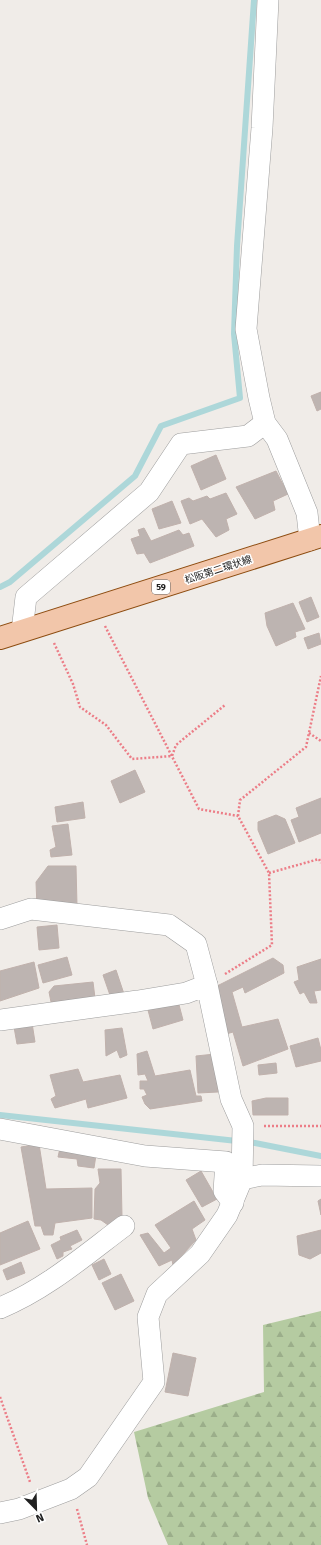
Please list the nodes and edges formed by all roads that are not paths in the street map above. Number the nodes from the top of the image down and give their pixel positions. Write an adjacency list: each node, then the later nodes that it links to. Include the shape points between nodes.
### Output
1 (268, 0): 2 (street, via 262,128 246,329)
2 (265, 423): 3 (street, via 277,439); 4 (street, via 248,436 181,444 149,492 26,597)
3 (315, 538): 4 (main road, 松阪第二環状線 / 59)
4 (22, 631): 5 (main road, 松阪第二環状線 / 59)
5 (0, 638)
6 (0, 919): 7 (street, via 31,910 169,925 196,944)
7 (207, 985): 8 (street, via 186,993 145,1000); 11 (street, via 232,1099 243,1126)
8 (0, 1020)
9 (0, 1129): 12 (street, via 145,1156 226,1162 224,1191)
10 (321, 1176): 11 (street, via 262,1175)
11 (242, 1178): 12 (street)
12 (232, 1203): 15 (street, via 228,1215 200,1254 157,1294 148,1317 154,1382 88,1477 71,1489 19,1509)
13 (124, 1226): 14 (street, via 46,1284 20,1300)
14 (0, 1308)
15 (0, 1513)

